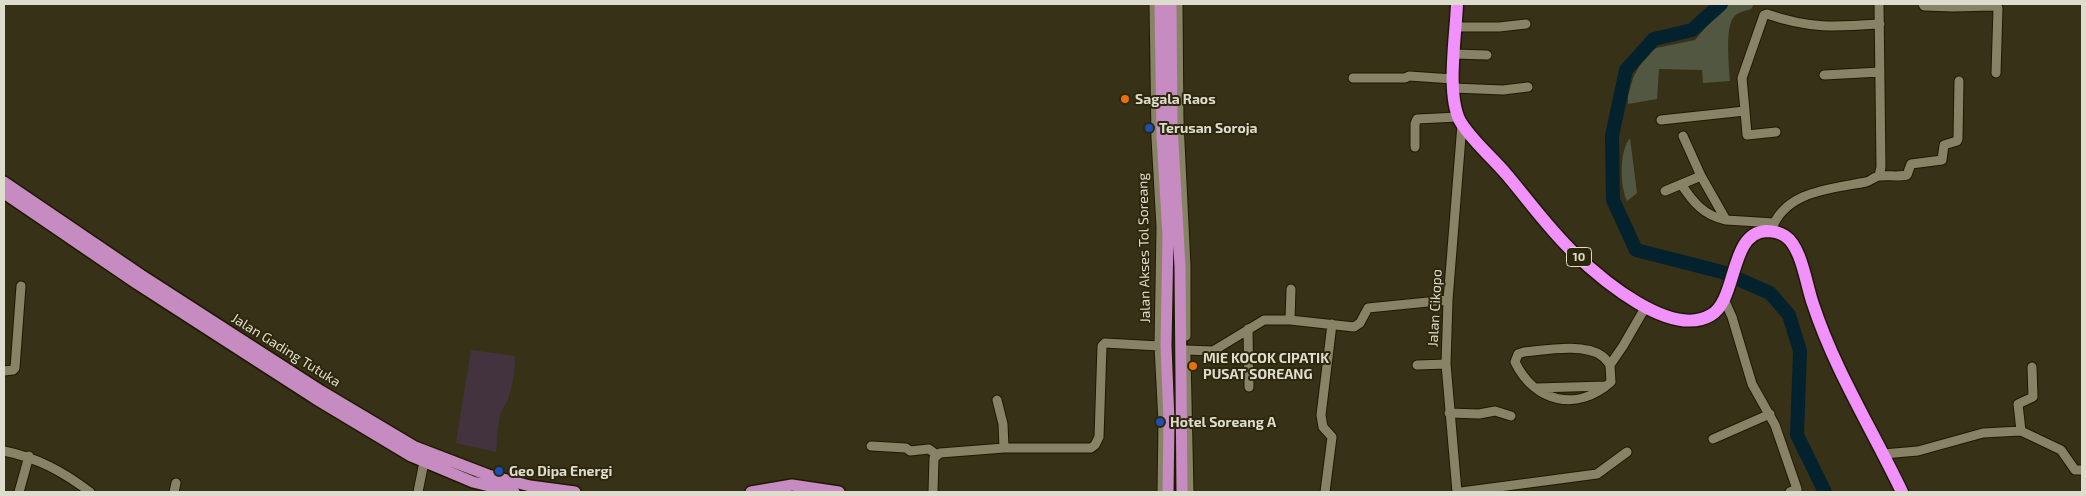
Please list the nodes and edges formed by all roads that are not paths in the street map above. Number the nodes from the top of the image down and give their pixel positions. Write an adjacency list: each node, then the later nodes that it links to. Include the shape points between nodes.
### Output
1 (1154, 4): 35 (street, Jalan Akses Tol Soreang, via 1156,138)
2 (1160, 4): 12 (main road, Jalan Akses Tol Soreang)
3 (1171, 4): 12 (main road, Jalan Akses Tol Soreang)
4 (1178, 4): 37 (street, Jalan Akses Tol Soreang)
5 (1457, 4): 11 (highway)
6 (1880, 4): 10 (street)
7 (1923, 4): 8 (street)
8 (1953, 5): 16 (street, via 1997,6)
9 (1526, 24): 11 (street)
10 (1880, 24): 15 (street); 22 (street, via 1803,25 1764,15 1742,78)
11 (1456, 27): 13 (highway)
12 (1166, 51): 35 (main road, Jalan Akses Tol Soreang, via 1162,136); 37 (main road, Jalan Akses Tol Soreang)
13 (1454, 54): 14 (street); 20 (highway)
14 (1487, 55)
15 (1880, 72): 17 (street); 29 (street)
16 (1996, 73)
17 (1824, 75)
18 (1353, 78): 20 (street, via 1409,76)
19 (1959, 81): 29 (street, via 1958,139 1944,145 1942,160 1911,164 1907,175)
20 (1453, 84): 21 (street, via 1503,90); 24 (highway)
21 (1528, 87)
22 (1745, 111): 23 (street); 25 (street, via 1747,135)
23 (1661, 120)
24 (1460, 121): 27 (street, via 1418,119); 41 (street, Jalan Cikopo); 42 (highway, 10, via 1575,254)
25 (1776, 132)
26 (1683, 136): 28 (street)
27 (1415, 148)
28 (1701, 176): 31 (street); 34 (street)
29 (1879, 176): 36 (street, via 1801,197 1787,206)
30 (4, 182): 48 (main road, Jalan Gading Tutuka)
31 (1681, 184): 32 (street); 34 (street, via 1689,197 1708,215)
32 (1665, 191)
33 (4, 193): 48 (main road, Jalan Gading Tutuka, via 136,284)
34 (1726, 220): 36 (street)
35 (1164, 227): 46 (street, Jalan Akses Tol Soreang); 82 (main road, Jalan Akses Tol Soreang)
36 (1772, 227): 40 (highway, 10, via 1756,234 1745,245); 67 (highway, via 1795,247 1821,328 1838,368)
37 (1183, 267): 47 (street, Jalan Akses Tol Soreang); 83 (main road, Jalan Akses Tol Soreang)
38 (21, 286): 53 (street, via 15,368)
39 (1291, 288): 43 (street)
40 (1725, 296): 42 (highway, 10, via 1712,315 1697,320 1671,318); 59 (street, via 1752,384)
41 (1448, 300): 44 (street, via 1372,307 1365,311 1357,325); 49 (street, Jalan Cikopo)
42 (1645, 308): 51 (street)
43 (1290, 320): 44 (street); 45 (street, via 1264,320)
44 (1332, 324): 85 (street, via 1321,416 1323,427 1332,437)
45 (1248, 329): 47 (street, via 1210,352); 55 (street)
46 (1159, 346): 64 (street, via 1106,343 1102,346 1099,437 1093,447); 81 (street, Jalan Akses Tol Soreang)
47 (1186, 350): 84 (street, Jalan Akses Tol Soreang)
48 (256, 355): 70 (main road, Jalan Gading Tutuka, via 324,404); 77 (main road, Jalan Gading Tutuka, via 415,447 488,475 530,486)
49 (1446, 364): 50 (street); 58 (street, Jalan Cikopo)
50 (1417, 365)
51 (1610, 365): 54 (street, via 1611,382); 56 (street, via 1603,356 1588,350 1569,348 1518,354 1515,362 1520,372)
52 (2032, 367): 61 (street, via 2033,397 2018,404)
53 (4, 371)
54 (1606, 386): 56 (street); 56 (street, via 1585,398 1570,401 1558,400)
55 (1249, 387)
56 (1536, 388)
57 (997, 400): 64 (street)
58 (1449, 413): 60 (street, via 1495,411); 86 (street, Jalan Cikopo)
59 (1770, 414): 62 (street); 72 (street)
60 (1511, 416)
61 (2021, 431): 67 (street, via 1983,433 1918,451); 71 (street, via 2061,450 2074,469)
62 (1714, 439)
63 (871, 446): 68 (street, via 906,448 910,452 929,449)
64 (1004, 448): 68 (street, via 946,451)
65 (4, 451): 69 (street)
66 (1627, 452): 86 (street, via 1591,476)
67 (1884, 454): 87 (highway)
68 (937, 455): 80 (street)
69 (29, 456): 73 (street); 74 (street)
70 (424, 462): 75 (street); 76 (main road, Jalan Gading Tutuka, via 473,482)
71 (2082, 470)
72 (1796, 491)
73 (19, 492)
74 (90, 492)
75 (418, 492)
76 (514, 492)
77 (575, 492)
78 (751, 492): 79 (main road, via 792,485)
79 (839, 492)
80 (933, 492)
81 (1162, 492)
82 (1168, 492)
83 (1182, 492)
84 (1189, 492)
85 (1325, 492)
86 (1459, 492)
87 (1902, 492)

